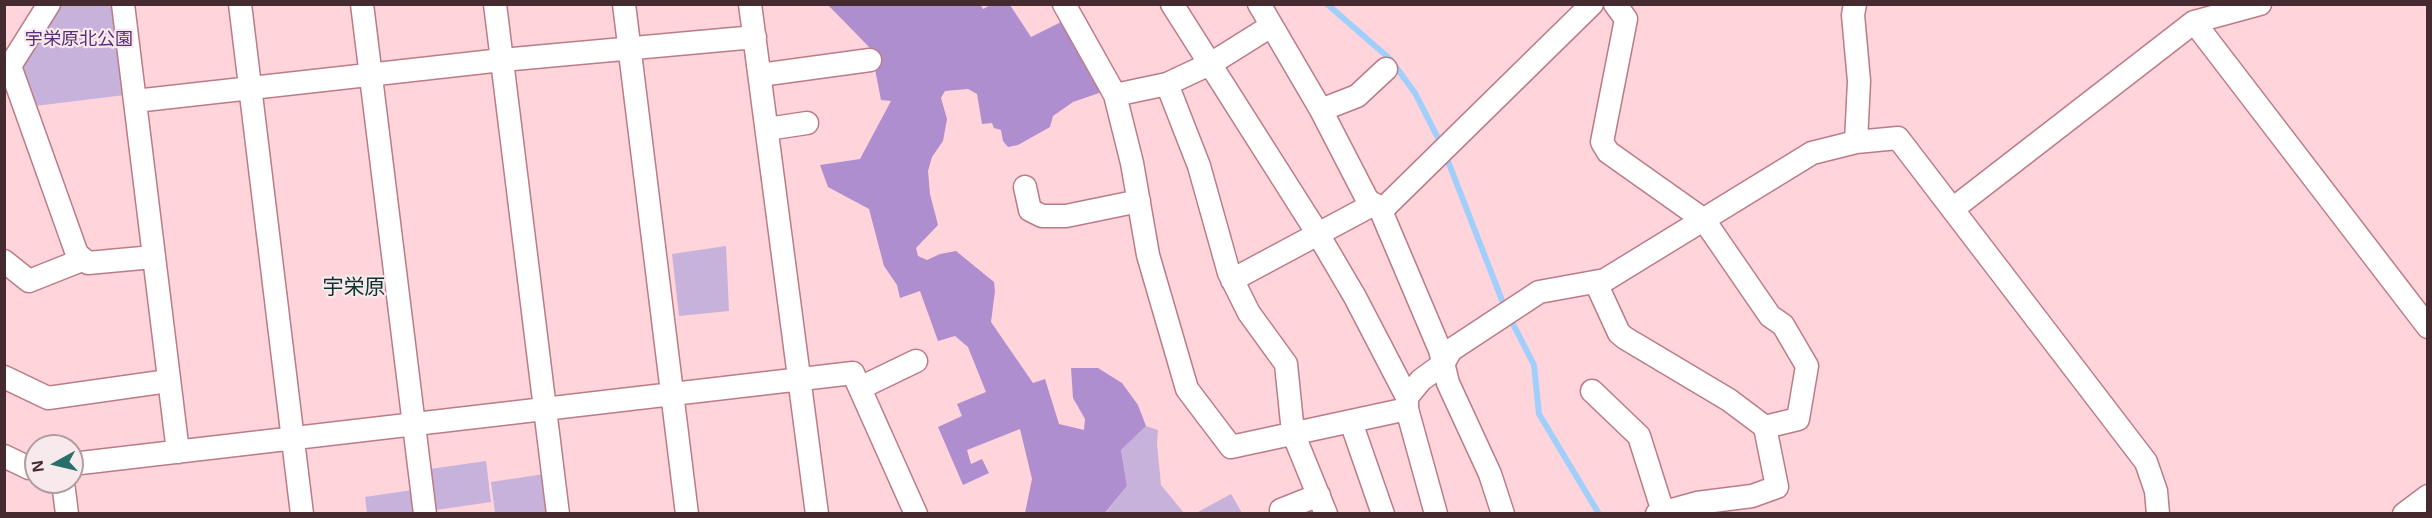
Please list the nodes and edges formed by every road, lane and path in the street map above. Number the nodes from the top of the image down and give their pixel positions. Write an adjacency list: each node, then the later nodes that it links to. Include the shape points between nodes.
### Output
1 (49, 4): 22 (street)
2 (123, 4): 29 (street)
3 (240, 4): 27 (street)
4 (362, 4): 24 (street)
5 (495, 4): 19 (street)
6 (624, 4): 18 (street)
7 (750, 4): 17 (street)
8 (1064, 4): 28 (street)
9 (1172, 4): 21 (street)
10 (1259, 4): 16 (street)
11 (1592, 4): 36 (street, via 1453,140)
12 (1615, 4): 38 (street, via 1626,19 1602,142 1608,152)
13 (1855, 4): 33 (street, via 1859,81)
14 (2260, 4): 15 (street)
15 (2194, 22): 37 (street); 45 (street)
16 (1271, 26): 21 (street); 30 (street)
17 (755, 37): 18 (street); 25 (street)
18 (630, 49): 19 (street); 53 (street)
19 (502, 60): 24 (street); 55 (street)
20 (870, 60): 25 (street)
21 (1212, 63): 26 (street); 39 (street)
22 (7, 66): 41 (street)
23 (1386, 69): 30 (street, via 1357,96)
24 (371, 75): 27 (street); 57 (street)
25 (760, 75): 32 (street)
26 (1167, 84): 28 (street); 43 (street, via 1199,166)
27 (250, 90): 29 (street); 60 (street)
28 (1115, 95): 35 (street)
29 (135, 101): 40 (street)
30 (1321, 110): 36 (street, via 1367,199)
31 (807, 123): 32 (street)
32 (767, 129): 50 (street)
33 (1856, 142): 37 (street, via 1898,138); 38 (street, via 1812,153)
34 (1025, 187): 35 (street, via 1030,210 1042,216 1066,216)
35 (1139, 201): 59 (street, via 1148,255 1187,389 1231,447)
36 (1377, 207): 39 (street); 47 (street)
37 (1954, 208): 80 (street, via 2146,462 2156,491)
38 (1704, 220): 44 (street); 58 (street, via 1770,316 1783,325 1807,366 1798,419)
39 (1318, 234): 43 (street); 54 (street, via 1355,297)
40 (153, 257): 41 (street, via 88,263); 49 (street)
41 (82, 260): 42 (street, via 28,281)
42 (4, 261)
43 (1232, 280): 59 (street, via 1249,313 1286,364)
44 (1596, 283): 47 (street, via 1539,292 1450,350); 58 (street, via 1619,333 1729,400)
45 (2427, 327)
46 (916, 361): 51 (street)
47 (1443, 364): 54 (street, via 1421,380); 78 (street)
48 (4, 377): 49 (street, via 48,398)
49 (168, 381): 61 (street)
50 (800, 381): 51 (street, via 853,373); 53 (street); 73 (street)
51 (860, 388): 74 (street)
52 (1593, 391): 79 (street, via 1639,436)
53 (673, 395): 55 (street); 72 (street)
54 (1407, 403): 56 (street); 77 (street)
55 (545, 409): 57 (street); 71 (street)
56 (1351, 422): 59 (street); 76 (street)
57 (413, 423): 60 (street); 70 (street)
58 (1765, 427): 79 (street, via 1778,487 1752,496)
59 (1293, 434): 67 (street)
60 (292, 438): 61 (street); 69 (street)
61 (178, 452): 63 (street)
62 (4, 456): 64 (street)
63 (84, 463)
64 (24, 466)
65 (65, 494): 68 (street)
66 (2427, 496): 81 (street)
67 (1323, 504): 75 (street, via 1281,510)
68 (67, 513)
69 (303, 513)
70 (425, 513)
71 (558, 513)
72 (687, 513)
73 (817, 513)
74 (916, 513)
75 (1283, 513)
76 (1383, 513)
77 (1436, 513)
78 (1503, 513)
79 (1660, 513)
80 (2158, 513)
81 (2404, 513)

